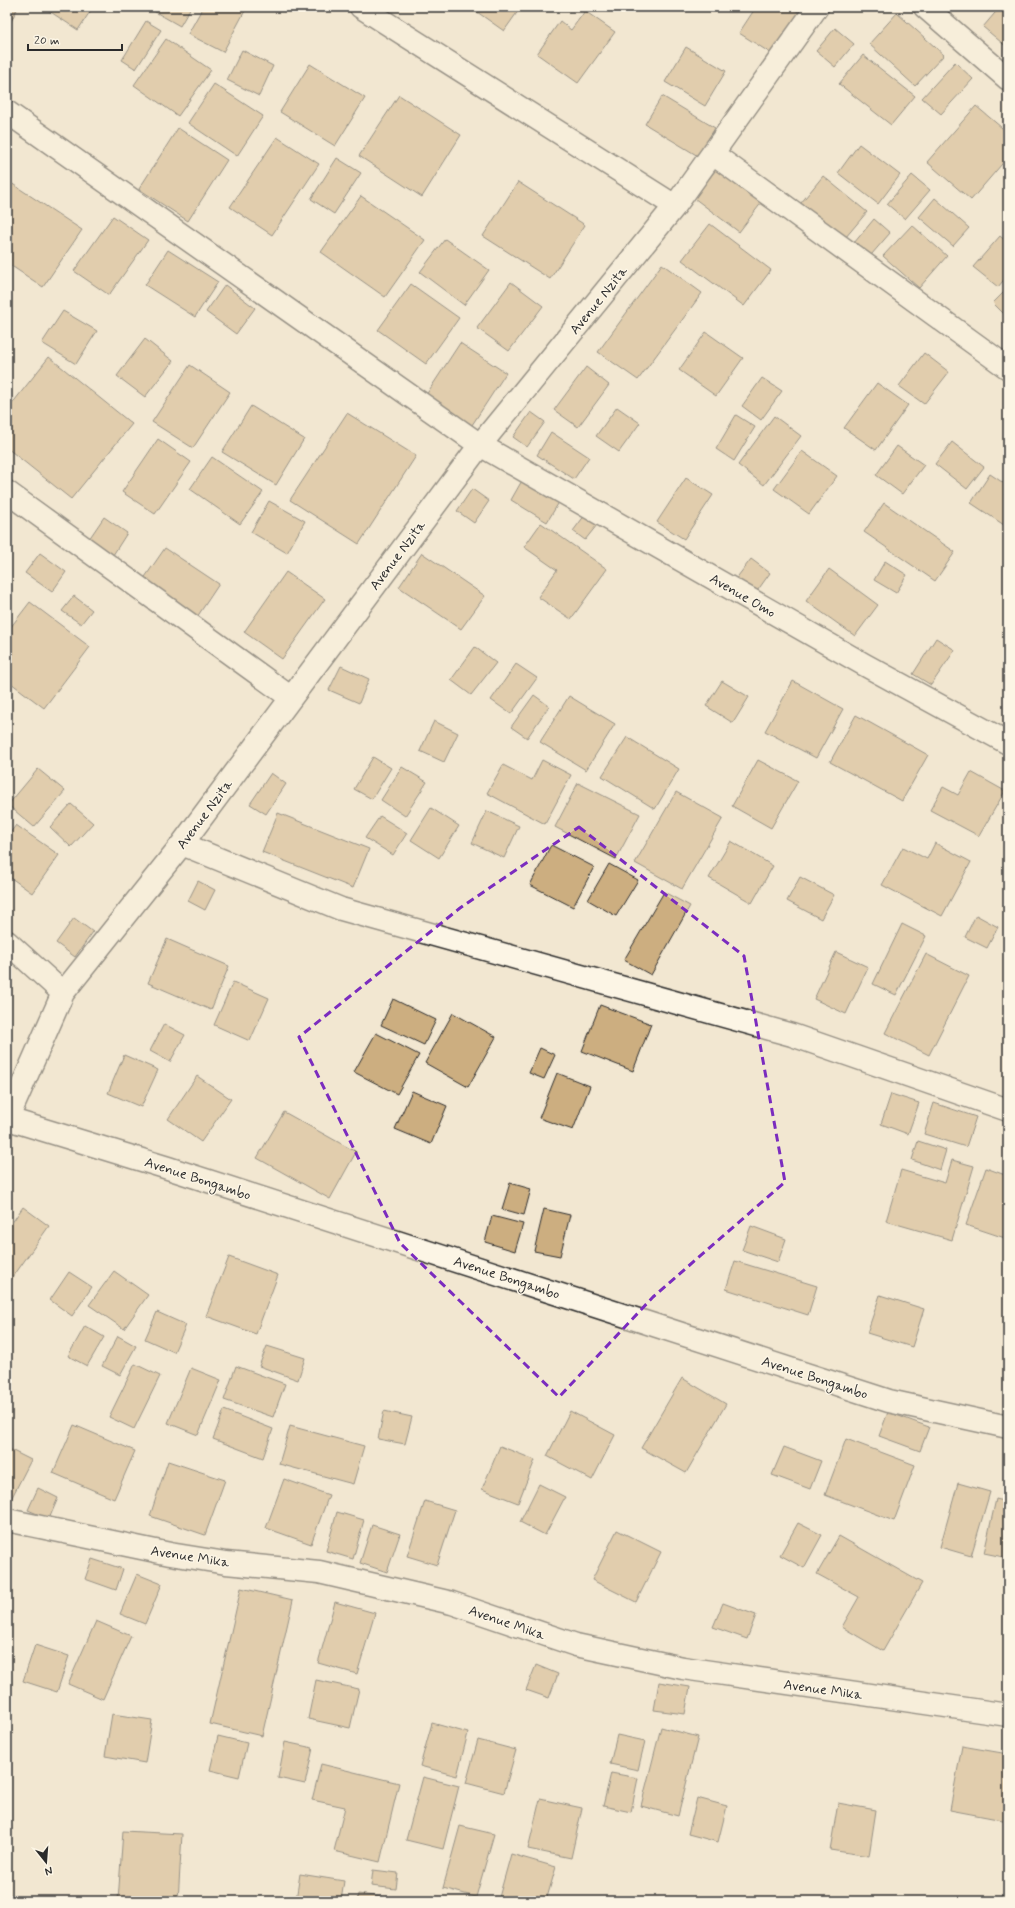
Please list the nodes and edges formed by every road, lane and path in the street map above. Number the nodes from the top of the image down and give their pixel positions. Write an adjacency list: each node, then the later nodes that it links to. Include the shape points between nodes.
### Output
1 (361, 7): 7 (street)
2 (817, 7): 6 (street, Avenue Nzita)
3 (925, 7): 4 (street)
4 (1008, 79)
5 (7, 112): 9 (street, Avenue Omo)
6 (713, 154): 7 (street, Avenue Nzita); 8 (street)
7 (675, 206): 9 (street, Avenue Nzita)
8 (1008, 368)
9 (480, 445): 11 (street, Avenue Nzita); 12 (street, Avenue Omo, via 865,665)
10 (7, 492): 11 (street)
11 (290, 697): 13 (street, Avenue Nzita)
12 (1008, 743)
13 (182, 844): 15 (street, Avenue Nzita); 16 (street, via 341,909 792,1035)
14 (7, 942): 15 (street)
15 (63, 993): 17 (street, Avenue Nzita)
16 (1008, 1110)
17 (7, 1120): 18 (street, Avenue Bongambo, via 176,1170 890,1401)
18 (1008, 1427)
19 (7, 1520): 20 (street, Avenue Mika, via 170,1554 226,1563 319,1572 452,1603 576,1645 683,1668)
20 (1008, 1715)

